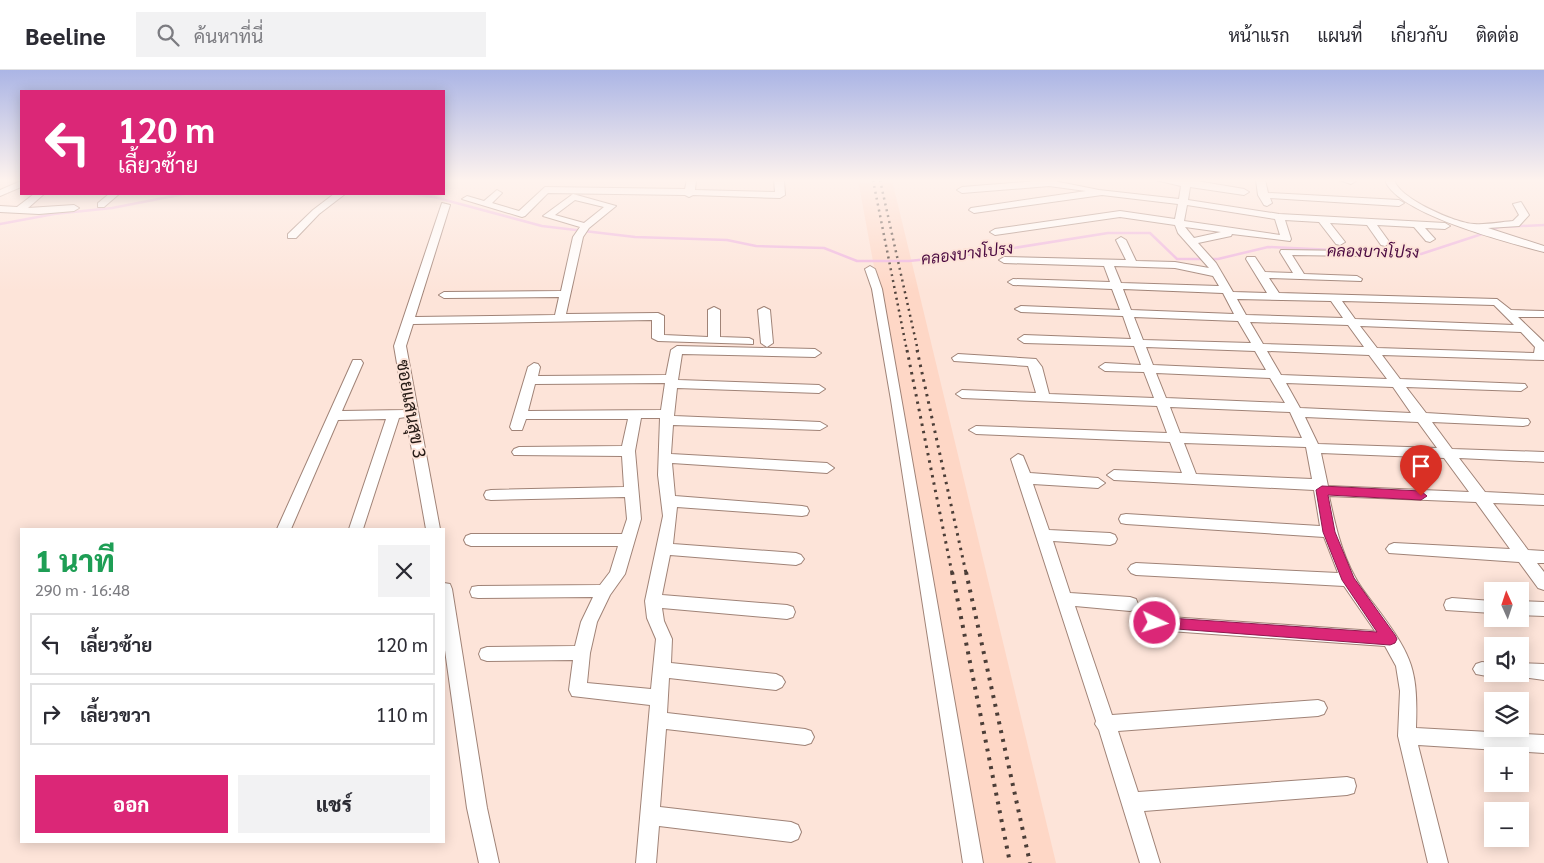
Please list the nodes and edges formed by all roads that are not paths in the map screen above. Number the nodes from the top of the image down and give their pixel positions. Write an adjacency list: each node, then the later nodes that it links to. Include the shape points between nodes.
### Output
1 (311, 217): 21 (street)
2 (441, 217): 55 (street, ซอยแสนสุข 3)
3 (551, 217): 17 (street)
4 (598, 217): 17 (street)
5 (1099, 217): 19 (street)
6 (1140, 217): 14 (street)
7 (1180, 217): 14 (street)
8 (1276, 217): 20 (street, via 1286,239)
9 (1291, 217): 12 (street)
10 (1446, 217): 18 (street)
11 (1522, 217): 18 (street, via 1516,224 1484,225)
12 (1322, 219): 13 (street); 24 (street)
13 (1369, 221): 15 (street); 25 (street)
14 (1179, 223): 20 (street); 26 (street)
15 (1416, 224): 16 (street); 22 (street)
16 (1445, 226)
17 (584, 229): 43 (street, via 578,237)
18 (1482, 230): 28 (street)
19 (995, 232)
20 (1235, 232): 26 (street)
21 (292, 236)
22 (1430, 239)
23 (1121, 240): 34 (street)
24 (1340, 242)
25 (1385, 243)
26 (1195, 246): 36 (street)
27 (1077, 248): 32 (street)
28 (1544, 250)
29 (1355, 254): 38 (street, via 1284,252)
30 (1251, 259): 37 (street)
31 (1004, 260): 32 (street)
32 (1082, 262): 33 (street)
33 (1108, 264): 34 (street); 41 (street)
34 (1133, 264): 36 (street)
35 (870, 269): 160 (street, via 877,289 898,409)
36 (1214, 269): 42 (street)
37 (1263, 275): 38 (street); 45 (street)
38 (1300, 276): 39 (street)
39 (1358, 279)
40 (1013, 282): 41 (street)
41 (1115, 286): 42 (street); 50 (street)
42 (1227, 293): 45 (street); 54 (street)
43 (565, 294): 44 (street); 53 (street)
44 (444, 295)
45 (1275, 296): 46 (street)
46 (1334, 298): 51 (street, via 1497,302); 56 (street)
47 (1021, 309): 50 (street)
48 (714, 310): 59 (street)
49 (764, 310): 60 (street)
50 (1126, 313): 54 (street); 62 (street)
51 (1508, 313): 52 (street); 57 (street)
52 (1544, 314)
53 (560, 318): 55 (street); 59 (street, via 658,316 658,338)
54 (1242, 318): 56 (street); 63 (street)
55 (408, 321): 81 (street, ซอยแสนสุข 3, via 400,346)
56 (1352, 323): 57 (street); 64 (street)
57 (1524, 329): 64 (street, via 1541,346 1540,357)
58 (1024, 339): 62 (street)
59 (714, 341): 60 (street)
60 (767, 343): 61 (street)
61 (787, 344)
62 (1139, 344): 63 (street); 70 (street)
63 (1259, 348): 64 (street); 71 (street)
64 (1374, 352): 74 (street)
65 (815, 353): 73 (street, via 677,350)
66 (958, 358): 78 (street, via 1032,362)
67 (357, 363): 84 (street)
68 (534, 367): 72 (street)
69 (1105, 367): 70 (street)
70 (1150, 370): 71 (street); 79 (street)
71 (1275, 376): 74 (street); 80 (street)
72 (530, 380): 73 (street); 82 (street, via 519,421)
73 (671, 382): 76 (street); 85 (street)
74 (1396, 383): 75 (street); 86 (street)
75 (1521, 387)
76 (818, 390)
77 (962, 394): 78 (street)
78 (1044, 398): 79 (street)
79 (1161, 403): 80 (street); 90 (street)
80 (1294, 410): 86 (street); 91 (street)
81 (412, 412): 83 (street); 113 (street, ซอยแสนสุข 3)
82 (635, 414): 85 (street); 92 (street)
83 (394, 415): 84 (street); 112 (street)
84 (334, 416): 111 (street)
85 (669, 417): 88 (street); 96 (street)
86 (1422, 418): 87 (street); 94 (street)
87 (1523, 422)
88 (820, 426)
89 (976, 430): 90 (street)
90 (1175, 439): 91 (street); 101 (street)
91 (1312, 445): 94 (street); 103 (street)
92 (628, 451): 93 (street); 104 (street)
93 (519, 452)
94 (1448, 452): 95 (street); 106 (street)
95 (1544, 457)
96 (665, 458): 98 (street); 108 (street, via 664,477)
97 (1018, 459): 100 (street)
98 (827, 468)
99 (1114, 475): 101 (street)
100 (1024, 478): 102 (street); 115 (street)
101 (1190, 478): 103 (street)
102 (1098, 483)
103 (1322, 488): 106 (street); 114 (street)
104 (633, 492): 105 (street); 118 (street, via 634,519)
105 (491, 495)
106 (1481, 498): 107 (street); 121 (street)
107 (1544, 500)
108 (669, 501): 109 (street); 119 (street)
109 (802, 511)
110 (1126, 519): 114 (street)
111 (284, 528)
112 (356, 528)
113 (432, 528)
114 (1329, 532): 125 (street)
115 (1043, 535): 116 (street); 129 (street)
116 (1110, 539)
117 (471, 540): 118 (street)
118 (628, 540): 127 (street, via 617,574)
119 (666, 549): 123 (street); 131 (street)
120 (1394, 549): 121 (street)
121 (1523, 556): 122 (street); 126 (street)
122 (1544, 557)
123 (796, 559)
124 (1136, 569): 125 (street)
125 (1348, 580): 139 (street)
126 (1544, 584)
127 (604, 591): 128 (street); 140 (street, via 589,622)
128 (478, 592)
129 (1064, 599): 132 (street); 150 (street)
130 (445, 601): 145 (street)
131 (653, 601): 137 (street); 142 (street, via 655,617 664,639)
132 (1130, 604)
133 (1452, 605): 134 (street)
134 (1484, 607)
135 (1529, 609): 136 (street)
136 (1544, 610)
137 (787, 612)
138 (1155, 623): 139 (street)
139 (1390, 639): 151 (street, via 1404,665 1409,691)
140 (582, 653): 141 (street); 147 (street, via 578,690)
141 (486, 654)
142 (662, 670): 146 (street); 147 (street)
143 (1529, 671): 144 (street)
144 (1544, 672)
145 (451, 676): 158 (street)
146 (776, 682)
147 (659, 698): 149 (street)
148 (1318, 708): 150 (street)
149 (658, 720): 152 (street); 156 (street)
150 (1104, 724): 155 (street)
151 (1407, 736): 153 (street); 162 (street)
152 (805, 737)
153 (1544, 744)
154 (1347, 786): 155 (street)
155 (1132, 802): 161 (street)
156 (650, 815): 157 (street); 159 (street)
157 (791, 832)
158 (489, 863)
159 (646, 863)
160 (973, 863)
161 (1150, 863)
162 (1438, 863)

